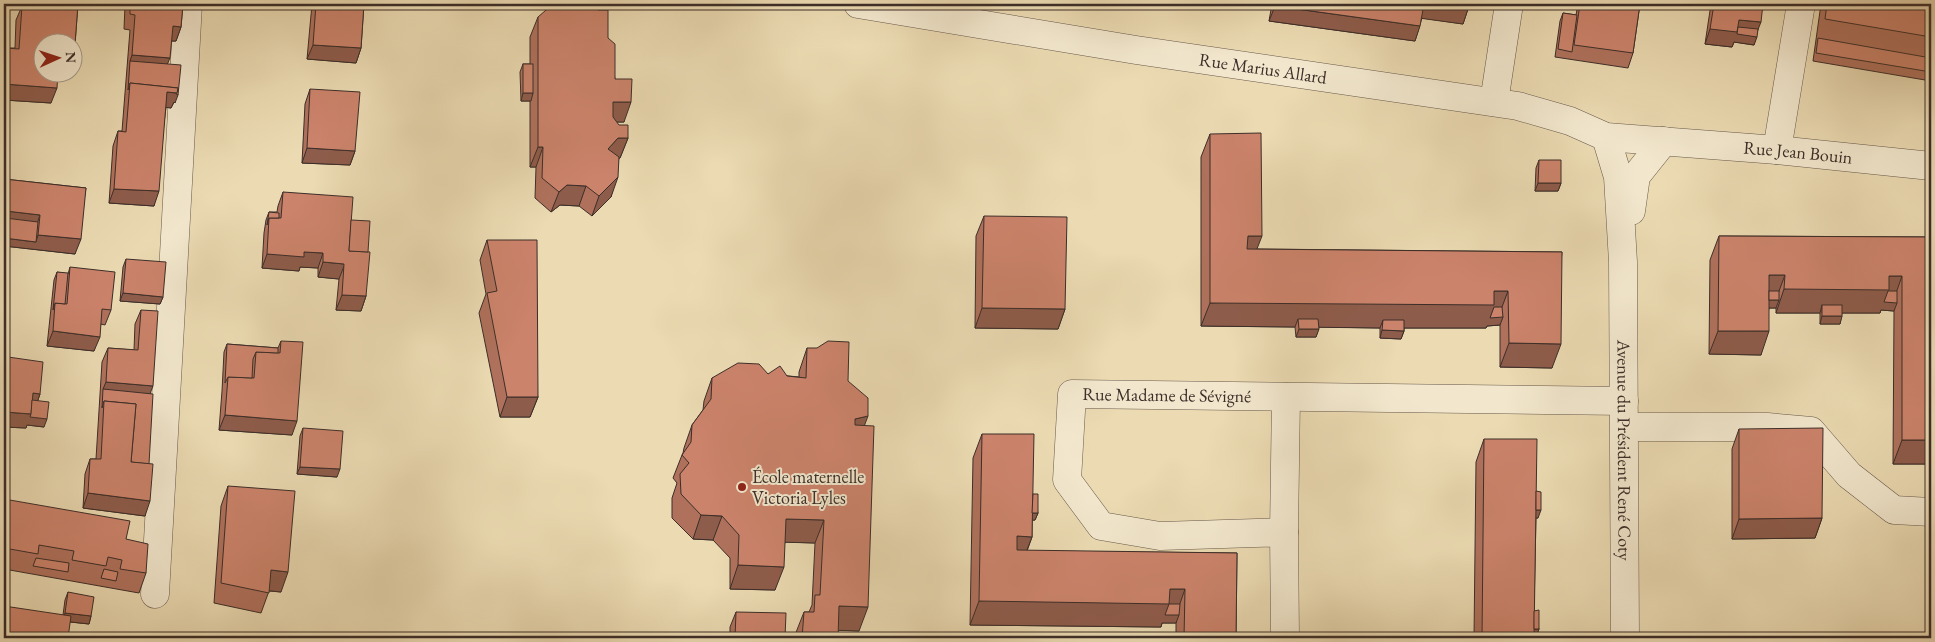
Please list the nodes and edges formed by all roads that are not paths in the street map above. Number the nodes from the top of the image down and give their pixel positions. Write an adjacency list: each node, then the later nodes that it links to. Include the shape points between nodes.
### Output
1 (188, 4): 15 (street)
2 (858, 4): 5 (street, Rue Marius Allard, via 1136,50)
3 (1509, 4): 5 (street)
4 (1801, 4): 8 (street)
5 (1494, 102): 6 (street, Rue Marius Allard, via 1570,121)
6 (1606, 137): 7 (street, Rue Marius Allard); 10 (street, via 1618,177)
7 (1664, 141): 8 (street, Rue Jean Bouin); 10 (street, via 1636,176)
8 (1777, 150): 9 (street, Rue Jean Bouin)
9 (1931, 166)
10 (1623, 262): 12 (street, Avenue du Président René Coty)
11 (1286, 397): 12 (street, Rue Madame de Sévigné); 14 (street); 14 (street, Rue Madame de Sévigné, via 1072,394 1067,480 1101,526 1160,536)
12 (1624, 414): 13 (street, Rue Madame de Sévigné, via 1811,431 1849,475 1894,510); 17 (street, Avenue du Président René Coty)
13 (1931, 512)
14 (1284, 532): 16 (street)
15 (155, 594)
16 (1285, 638)
17 (1626, 638)

